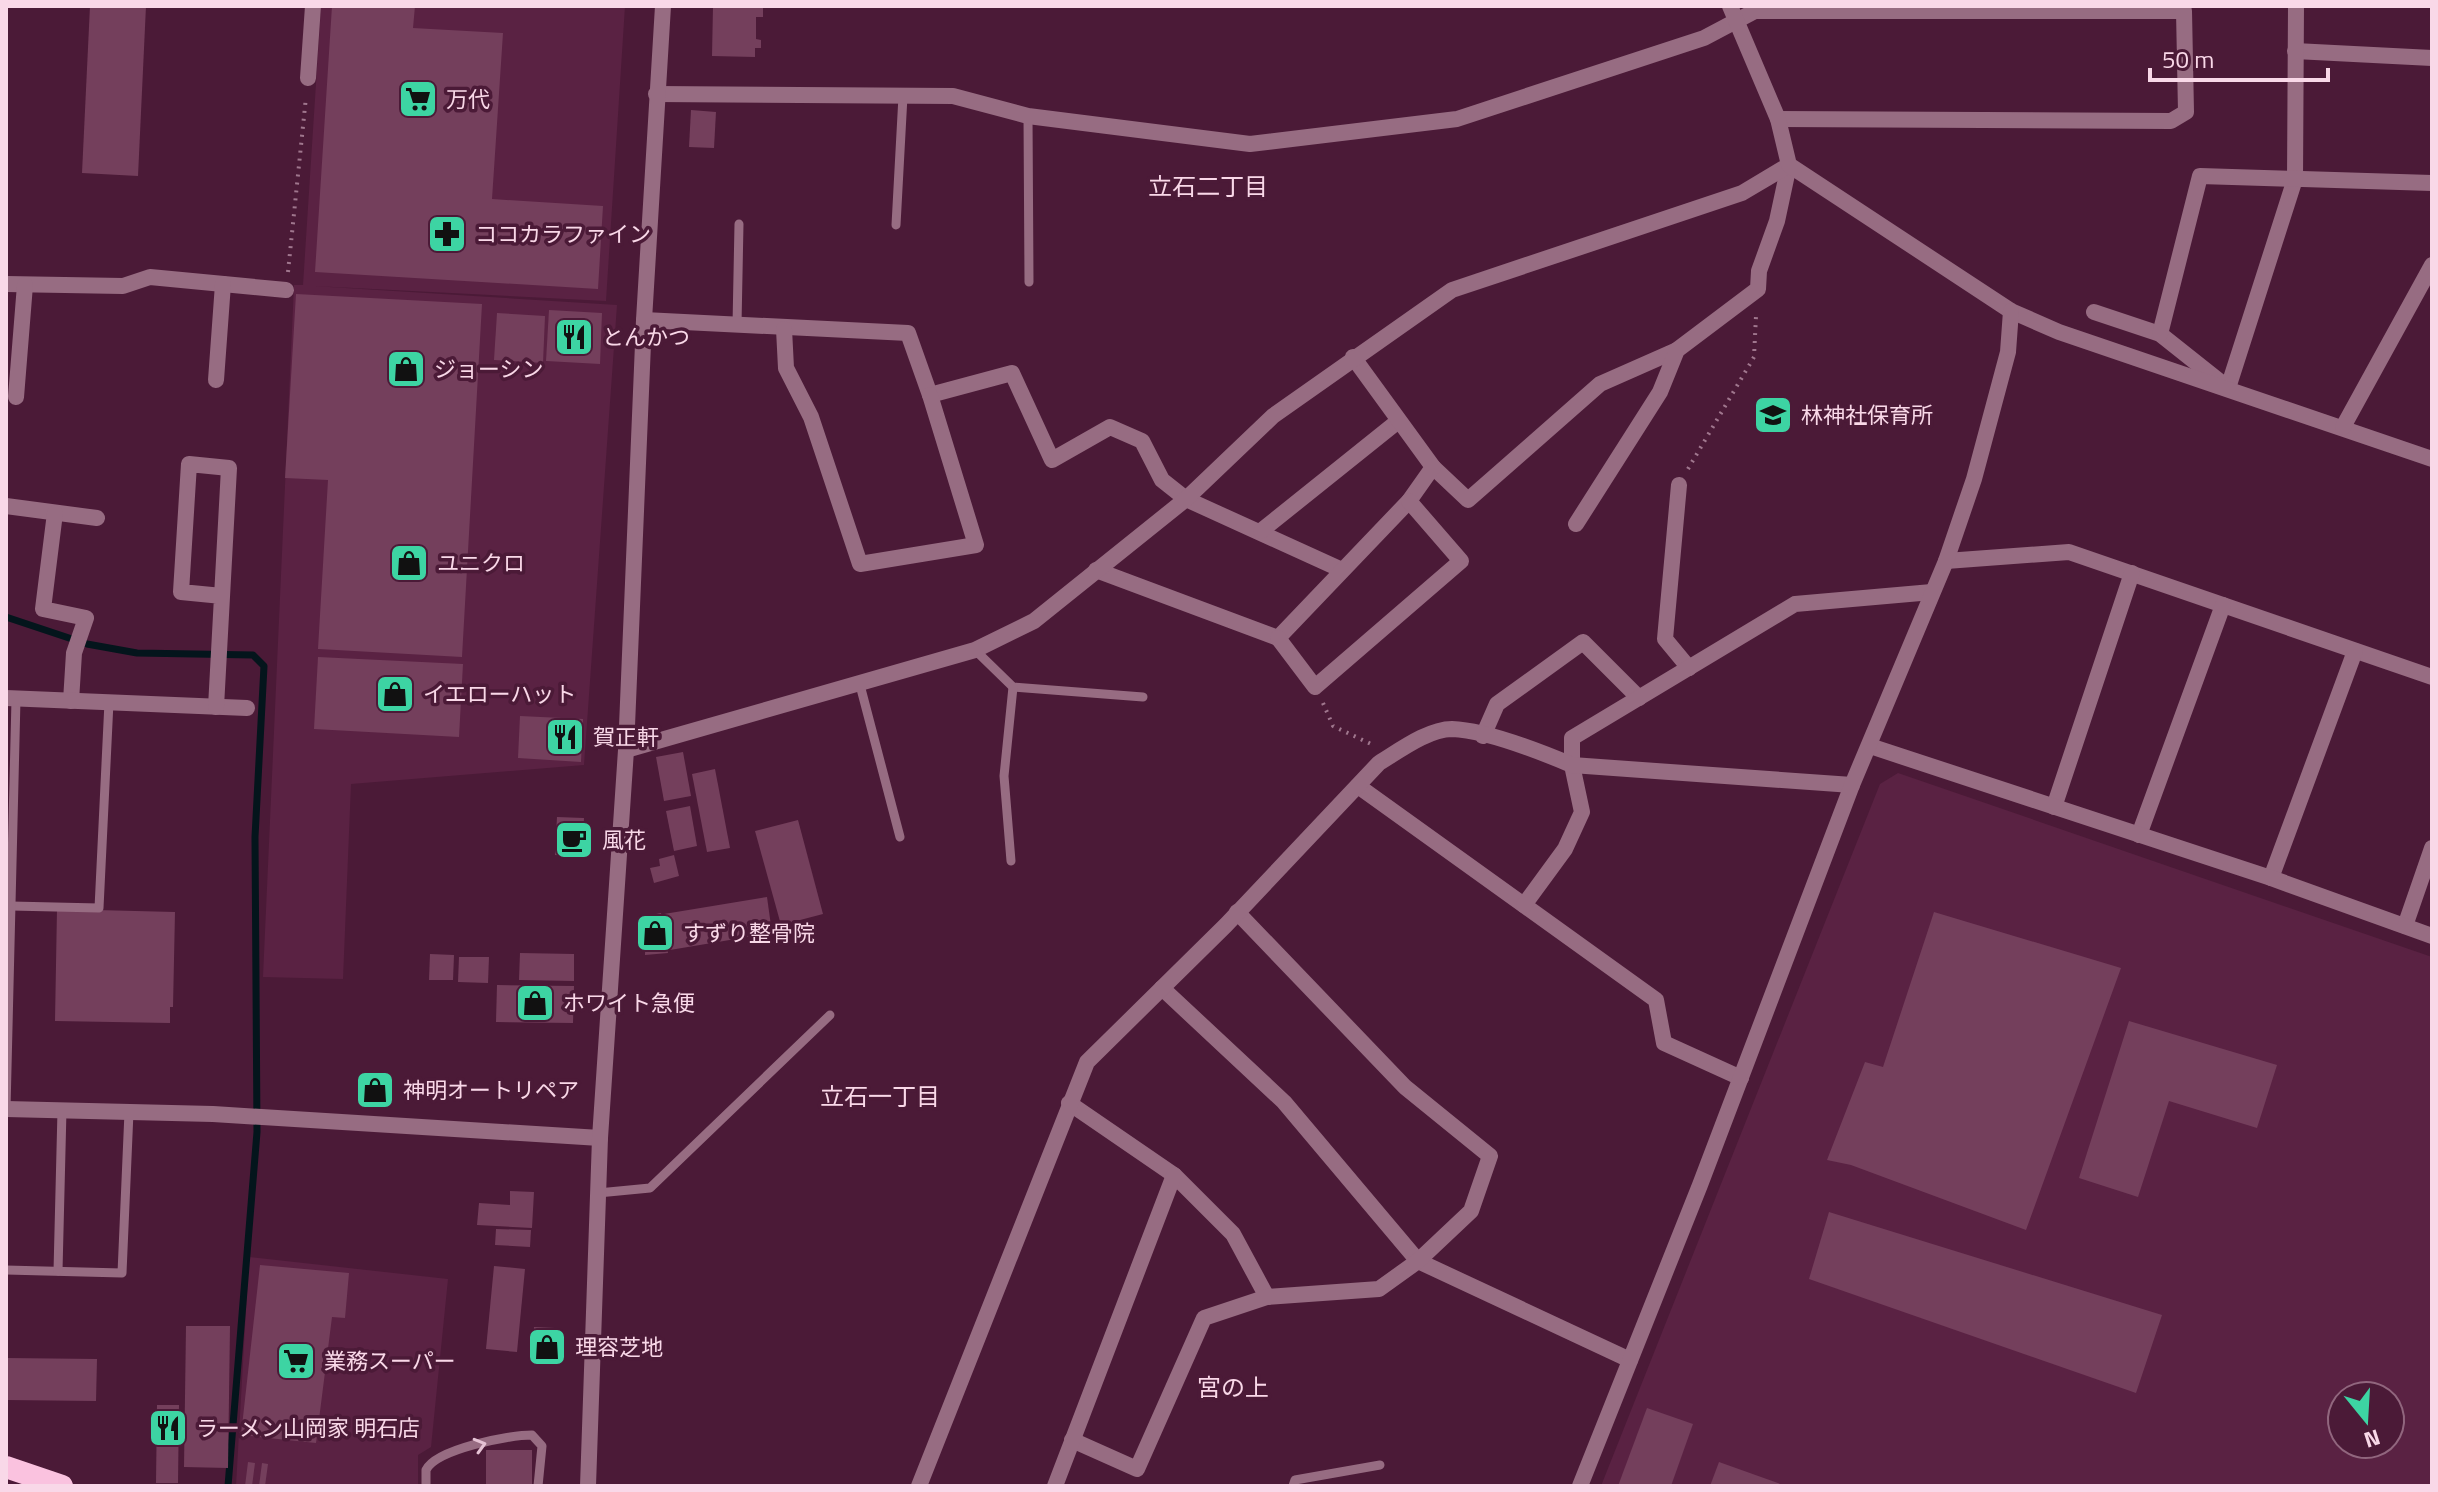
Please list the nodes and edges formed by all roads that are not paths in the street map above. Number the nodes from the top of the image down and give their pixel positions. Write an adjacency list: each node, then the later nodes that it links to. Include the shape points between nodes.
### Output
1 (313, 6): 7 (street)
2 (663, 6): 8 (street)
3 (2296, 6): 5 (street)
4 (1732, 13): 10 (street, via 1704,38 1457,119 1250,144); 11 (street); 11 (street, via 2184,11 2186,112 2171,121)
5 (2295, 51): 6 (street); 13 (street)
6 (2432, 58)
7 (308, 78)
8 (656, 94): 9 (street); 25 (street)
9 (903, 96): 10 (street, via 953,96); 16 (lane)
10 (1028, 116): 18 (lane)
11 (1778, 119): 12 (street)
12 (1789, 165): 23 (street); 29 (street, via 1758,289); 30 (street, via 1742,193 1452,290)
13 (2295, 179): 14 (street); 28 (street, via 2200,176); 32 (street)
14 (2432, 183)
15 (739, 224): 26 (lane)
16 (896, 225)
17 (2432, 265): 36 (street)
18 (1029, 282)
19 (6, 284): 21 (street)
20 (223, 284): 21 (street, via 150,277 123,286); 22 (street); 31 (street)
21 (25, 285): 34 (street)
22 (286, 290)
23 (2011, 311): 32 (street); 47 (street, via 2008,352)
24 (2094, 312): 28 (street)
25 (644, 320): 26 (street); 70 (street)
26 (737, 325): 27 (street)
27 (784, 329): 33 (street, via 908,333); 33 (street, via 786,368 811,417 860,564 976,545)
28 (2160, 334): 32 (street)
29 (1677, 350): 38 (street, via 1600,384 1468,500); 45 (street, via 1660,392)
30 (1353, 357): 35 (street); 40 (street, via 1273,416)
31 (216, 380)
32 (2228, 388): 36 (street)
33 (930, 395): 40 (street, via 1012,373 1052,460 1110,427 1142,441 1162,480)
34 (16, 397)
35 (1397, 422): 38 (street); 46 (street)
36 (2343, 427): 37 (street)
37 (2432, 459)
38 (1433, 467): 41 (street)
39 (1679, 485): 57 (street, via 1665,639)
40 (1186, 499): 46 (street); 48 (street)
41 (1409, 501): 49 (street); 54 (street, via 1461,561 1315,687)
42 (6, 506): 43 (street)
43 (55, 513): 44 (street); 64 (street, via 43,609 86,618 74,653)
44 (97, 518)
45 (1576, 524)
46 (1261, 531): 49 (street)
47 (1946, 561): 50 (street, via 2069,552); 51 (street)
48 (1096, 570): 54 (street); 55 (street, via 1034,621)
49 (1342, 570): 54 (street)
50 (2132, 573): 53 (street); 74 (street)
51 (1932, 592): 57 (street, via 1795,604); 69 (street)
52 (222, 596): 52 (street, via 229,468 189,464 181,592); 66 (street)
53 (2223, 605): 56 (street); 75 (street)
54 (1278, 638)
55 (975, 650): 59 (street); 60 (lane)
56 (2355, 651): 58 (street); 79 (street)
57 (1689, 668): 62 (street)
58 (2432, 677)
59 (860, 685): 70 (street); 76 (lane)
60 (1013, 687): 61 (lane); 78 (lane, via 1004,776)
61 (1143, 697)
62 (1639, 698): 68 (street, via 1583,642 1497,704); 71 (street, via 1572,738)
63 (11, 699): 64 (street); 81 (lane)
64 (71, 701): 65 (street)
65 (109, 702): 66 (street); 81 (lane, via 99,908)
66 (216, 707): 67 (street)
67 (247, 708)
68 (1483, 736): 71 (street); 73 (street, via 1450,729 1409,744)
69 (1870, 746): 72 (street); 74 (street)
70 (626, 750): 92 (street)
71 (1572, 765): 72 (street); 80 (street, via 1582,812 1565,849)
72 (1852, 785): 87 (street)
73 (1358, 786): 80 (street); 82 (street)
74 (2054, 807): 75 (street)
75 (2139, 835): 79 (street)
76 (900, 837)
77 (2432, 848): 83 (street)
78 (1011, 861)
79 (2271, 878): 83 (street)
80 (1524, 905): 87 (street, via 1656,1000 1664,1043)
81 (11, 906): 89 (lane)
82 (1237, 912): 85 (street); 95 (street, via 1405,1087 1490,1156 1471,1211)
83 (2405, 926): 84 (street)
84 (2432, 936)
85 (1162, 988): 88 (street, via 1087,1062); 95 (street, via 1284,1102)
86 (830, 1015): 94 (lane, via 650,1188)
87 (1741, 1078): 99 (street)
88 (1069, 1103): 93 (street); 107 (street)
89 (6, 1109): 90 (street)
90 (62, 1110): 91 (street); 97 (lane)
91 (129, 1112): 92 (street); 97 (lane, via 122,1273)
92 (600, 1138): 94 (street)
93 (1174, 1175): 98 (street, via 1233,1234); 100 (street)
94 (598, 1193): 106 (street)
95 (1418, 1261): 98 (street, via 1379,1289); 99 (street)
96 (6, 1270): 97 (lane)
97 (58, 1271)
98 (1267, 1297): 100 (street, via 1204,1318 1137,1469)
99 (1630, 1360): 110 (street)
100 (1072, 1440): 108 (street)
101 (1380, 1465): 109 (lane, via 1295,1480)
102 (6, 1467): 103 (highway)
103 (62, 1486)
104 (426, 1486): 105 (lane, one-way to 105, via 426,1470 438,1457 513,1435 532,1435 542,1446)
105 (538, 1486)
106 (588, 1486)
107 (919, 1486)
108 (1055, 1486)
109 (1293, 1486)
110 (1580, 1486)

